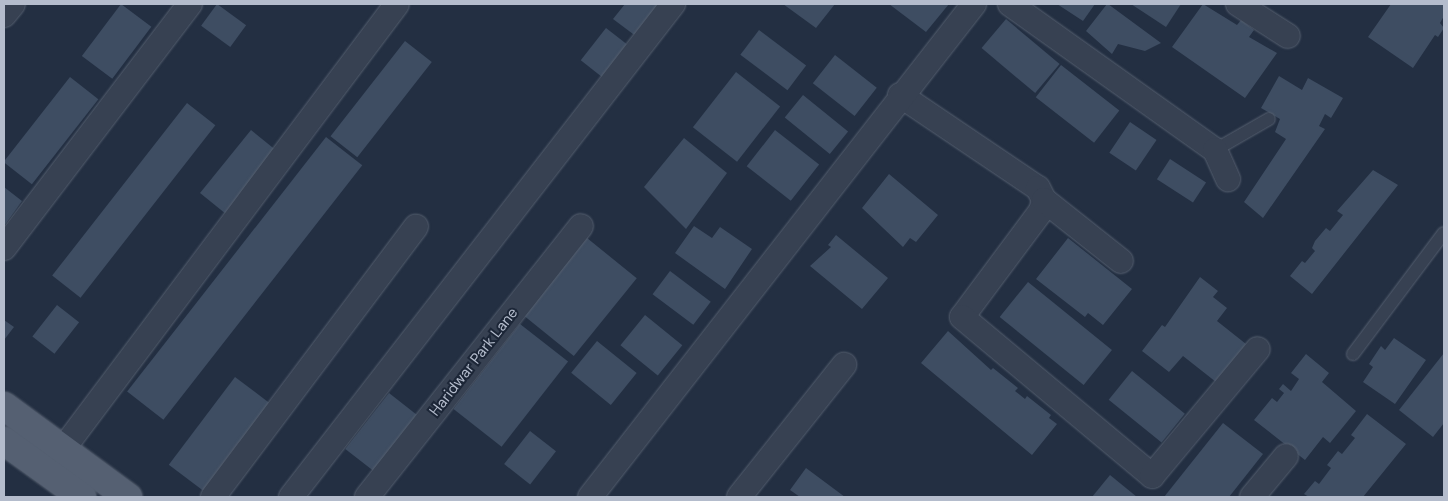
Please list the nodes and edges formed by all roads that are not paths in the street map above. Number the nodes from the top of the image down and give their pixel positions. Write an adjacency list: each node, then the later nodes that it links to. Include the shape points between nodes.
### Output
1 (13, 4): 8 (street)
2 (190, 4): 18 (street)
3 (397, 4): 26 (street)
4 (673, 4): 32 (street)
5 (974, 4): 10 (street)
6 (1010, 4): 12 (street)
7 (1238, 4): 9 (street)
8 (4, 16)
9 (1288, 36)
10 (900, 95): 14 (street, via 1038,188); 34 (street)
11 (1269, 119): 12 (lane)
12 (1215, 150): 13 (street)
13 (1228, 179)
14 (1044, 200): 19 (street); 20 (street, via 1041,211 962,316 1152,476)
15 (581, 226): 33 (street, Haridwar Park Lane)
16 (416, 227): 31 (street)
17 (1444, 233): 21 (lane)
18 (4, 248)
19 (1122, 261)
20 (1258, 350)
21 (1353, 354)
22 (844, 365): 28 (street)
23 (4, 406): 24 (main road)
24 (40, 432): 25 (main road); 26 (main road)
25 (14, 448): 29 (main road)
26 (63, 449): 30 (main road)
27 (1286, 456): 35 (street)
28 (746, 495)
29 (82, 497)
30 (128, 497)
31 (213, 497)
32 (291, 497)
33 (367, 497)
34 (590, 497)
35 (1252, 497)

